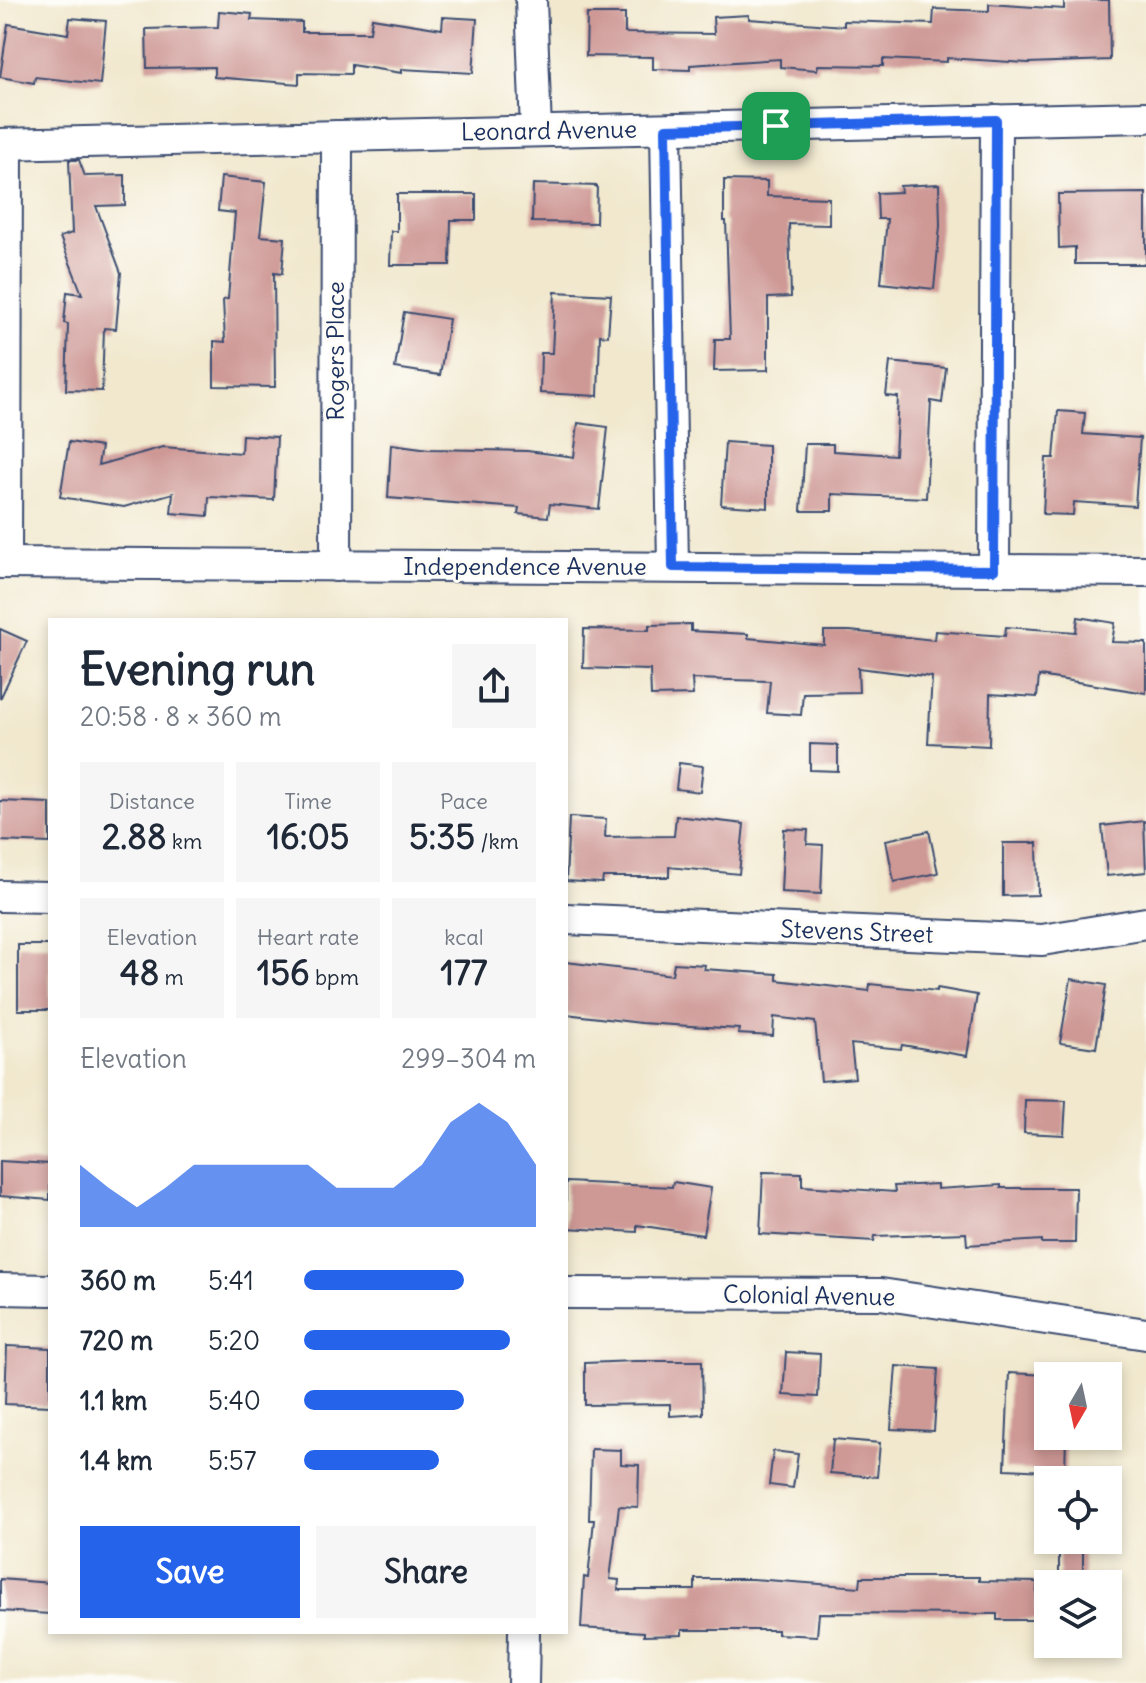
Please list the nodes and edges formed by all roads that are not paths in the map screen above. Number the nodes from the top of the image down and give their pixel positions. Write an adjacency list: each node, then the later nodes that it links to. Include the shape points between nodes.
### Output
1 (531, 0): 5 (street)
2 (1146, 117): 3 (street, Leonard Avenue)
3 (996, 120): 4 (street, Leonard Avenue); 11 (street)
4 (666, 129): 5 (street, Leonard Avenue); 10 (street)
5 (536, 131): 6 (street, Leonard Avenue)
6 (337, 136): 7 (street, Leonard Avenue); 9 (street, Rogers Place)
7 (4, 144): 8 (street)
8 (3, 563): 9 (street, Independence Avenue)
9 (336, 566): 10 (street, Independence Avenue)
10 (673, 567): 11 (street, Independence Avenue)
11 (994, 570): 12 (street, Independence Avenue)
12 (1146, 571)
13 (0, 896): 14 (street)
14 (48, 897)
15 (568, 919): 16 (street, Stevens Street, via 1042,940)
16 (1146, 923)
17 (0, 1289): 18 (street)
18 (48, 1290)
19 (568, 1293): 20 (street, Colonial Avenue, via 881,1294)
20 (1146, 1334)
21 (524, 1634): 22 (street)
22 (523, 1683)

